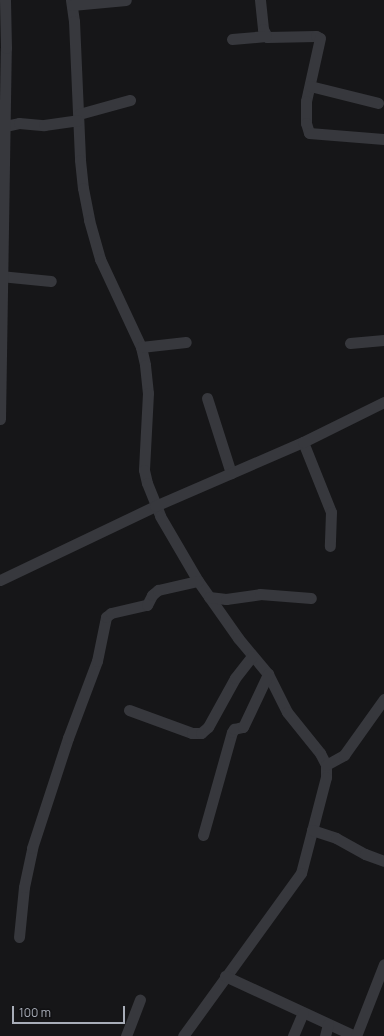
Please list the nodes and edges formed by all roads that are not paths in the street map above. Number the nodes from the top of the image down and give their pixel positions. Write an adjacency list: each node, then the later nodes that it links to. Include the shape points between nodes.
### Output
1 (5, 0): 7 (street)
2 (126, 0): 4 (street)
3 (260, 0): 5 (street)
4 (72, 2): 11 (street)
5 (266, 36): 6 (street); 8 (street, via 319,36)
6 (232, 39)
7 (3, 47): 12 (street)
8 (310, 86): 10 (street); 13 (street, via 305,113 309,133)
9 (130, 100): 11 (street)
10 (378, 103)
11 (78, 116): 12 (street, via 44,125 19,123); 20 (street, via 81,176 95,243)
12 (5, 126): 14 (street)
13 (384, 139)
14 (2, 216): 15 (street)
15 (1, 276): 16 (street); 21 (street)
16 (50, 281)
17 (384, 340): 19 (street)
18 (186, 342): 20 (street)
19 (350, 343)
20 (141, 347): 27 (street, via 146,365 148,393 144,470)
21 (0, 378): 24 (street)
22 (207, 398): 26 (street)
23 (384, 402): 25 (street)
24 (0, 419)
25 (303, 442): 26 (street); 28 (street, via 331,512)
26 (231, 473): 27 (street)
27 (155, 506): 29 (street); 30 (street)
28 (330, 546)
29 (0, 580)
30 (198, 581): 31 (street); 41 (street, via 158,590 147,605 111,613 106,617 99,655 32,848 25,880)
31 (209, 597): 32 (street, via 226,599 260,594); 33 (street)
32 (311, 598)
33 (252, 656): 34 (street); 36 (street, via 235,678 208,727 201,733 192,733)
34 (268, 674): 37 (street, via 287,712 320,752); 39 (street, via 243,727 232,732)
35 (384, 699): 37 (street, via 344,755)
36 (129, 710)
37 (326, 765): 38 (street, via 326,777)
38 (312, 830): 40 (street, via 336,838); 43 (street, via 296,882)
39 (203, 835)
40 (384, 861)
41 (19, 937)
42 (384, 964): 51 (street)
43 (225, 976): 45 (street); 48 (street)
44 (140, 1000): 47 (street)
45 (303, 1013): 46 (street); 49 (street)
46 (328, 1024): 50 (street); 51 (street)
47 (126, 1036)
48 (184, 1036)
49 (293, 1036)
50 (325, 1036)
51 (356, 1036)

